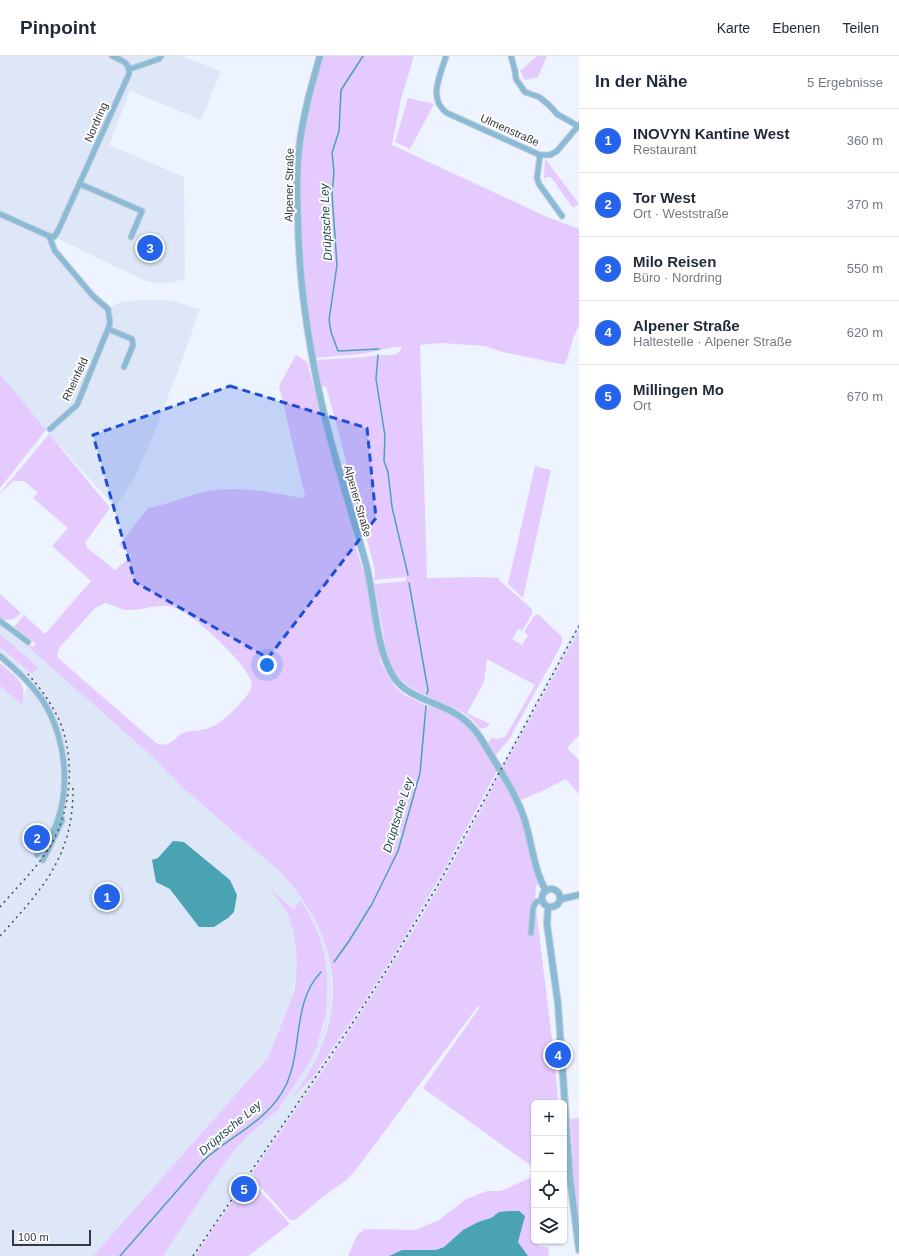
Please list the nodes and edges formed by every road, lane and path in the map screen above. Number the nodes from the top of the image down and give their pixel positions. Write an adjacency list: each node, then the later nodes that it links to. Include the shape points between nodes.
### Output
1 (112, 56): 6 (street, via 125,62)
2 (161, 56): 6 (street)
3 (320, 56): 23 (street, Alpener Straße, via 299,150 298,250 304,305 323,409 367,567 384,657 394,678 408,690 461,717 480,737 519,805 536,870)
4 (446, 56): 8 (street, Ulmenstraße, via 436,93 436,100 442,109)
5 (511, 56): 7 (street, via 516,79 525,92 539,97 557,114)
6 (130, 69): 9 (street, Nordring)
7 (578, 126): 8 (street, via 557,151 550,155)
8 (540, 155): 11 (street, Ulmenstraße, via 538,184)
9 (80, 184): 12 (street, Nordring, via 58,232 54,237); 13 (street, via 142,211)
10 (0, 214): 12 (street)
11 (562, 216)
12 (49, 236): 14 (street, Rheinfeld, via 55,251 93,296 108,309)
13 (131, 237)
14 (108, 330): 15 (street, via 132,340 133,345); 16 (street, Rheinfeld, via 77,405)
15 (124, 367)
16 (50, 429)
17 (0, 621): 18 (street)
18 (28, 642)
19 (0, 656): 20 (street, via 26,679 41,698 57,730 63,753 64,774)
20 (60, 814): 21 (street, via 45,846); 22 (street, via 62,821)
21 (37, 855)
22 (43, 860)
23 (546, 891): 25 (street, via 556,891); 26 (street)
24 (579, 895): 25 (street)
25 (560, 899): 27 (street, via 557,906)
26 (542, 900): 27 (street); 28 (street, via 536,902 533,908)
27 (548, 907): 29 (street, via 546,924 558,1004 570,1178)
28 (531, 933)
29 (579, 1250)

